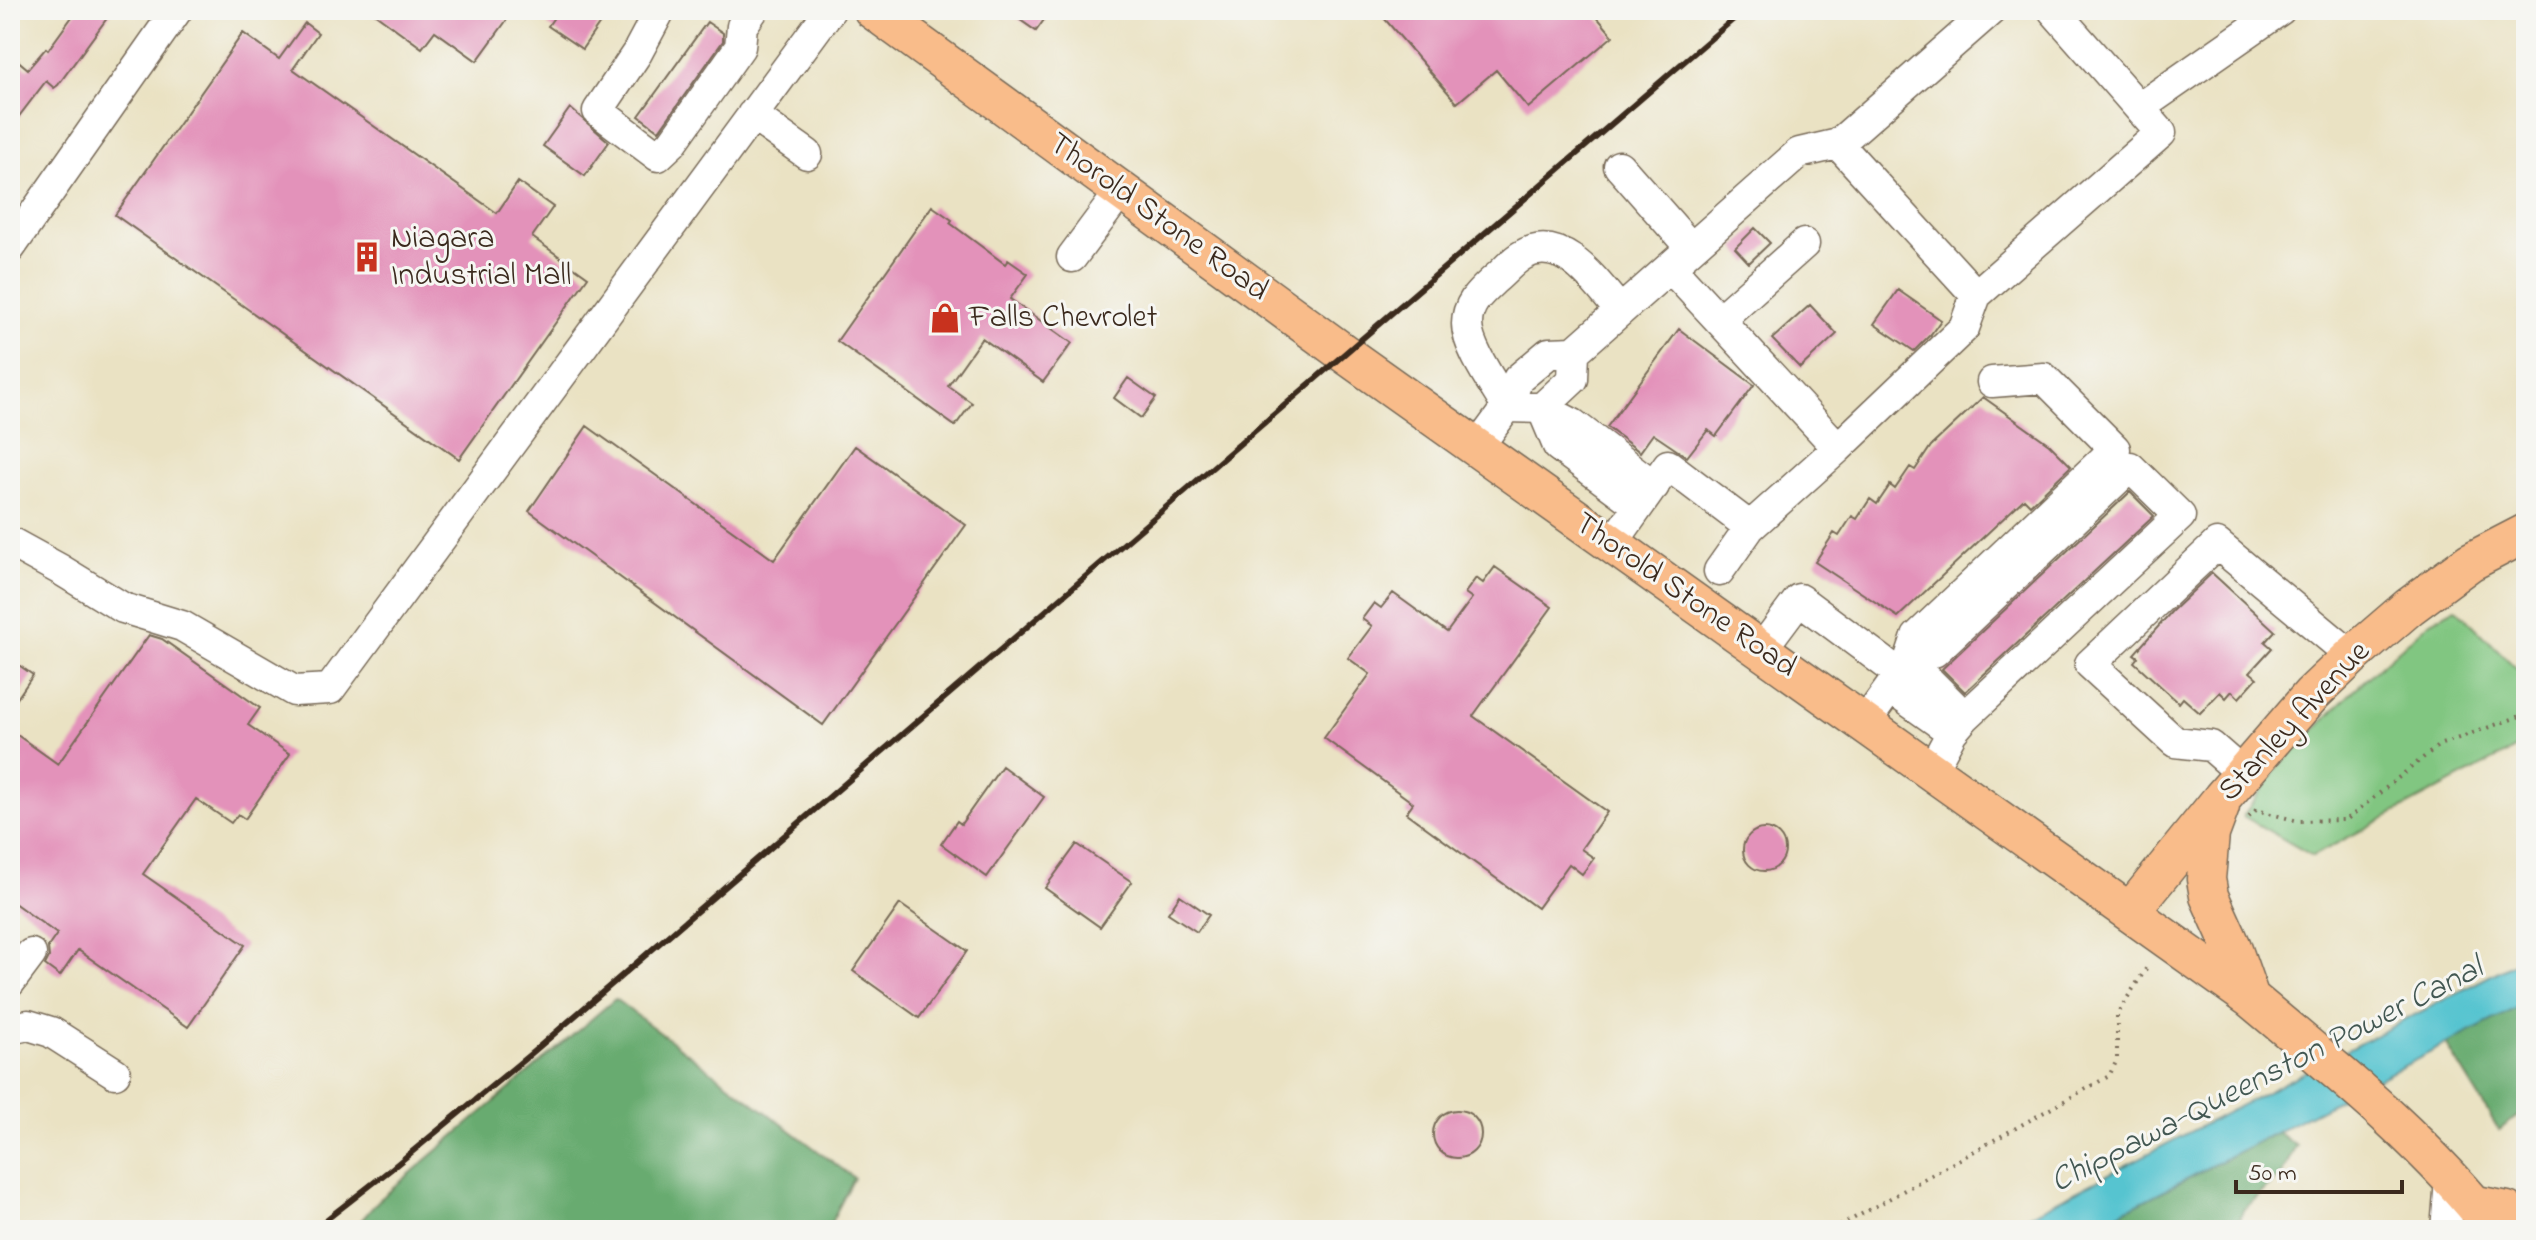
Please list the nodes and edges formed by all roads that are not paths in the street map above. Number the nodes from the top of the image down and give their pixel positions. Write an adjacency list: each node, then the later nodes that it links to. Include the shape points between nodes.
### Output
1 (177, 10): 16 (street)
2 (660, 10): 9 (street, via 598,111 658,156)
3 (753, 10): 9 (street, via 742,26 740,47)
4 (830, 10): 11 (street)
5 (873, 10): 15 (main road, Thorold Stone Road)
6 (1991, 10): 12 (street)
7 (2053, 10): 10 (street)
8 (2280, 10): 10 (street)
9 (721, 74): 11 (street)
10 (2139, 108): 20 (street, via 2161,133)
11 (756, 109): 13 (street); 32 (street, via 330,689 294,691 182,626 123,608)
12 (1838, 144): 19 (street, via 1799,153); 20 (street)
13 (807, 154)
14 (1619, 166): 19 (street)
15 (1121, 191): 18 (street); 27 (main road, Thorold Stone Road)
16 (14, 234)
17 (1804, 244): 22 (street)
18 (1072, 257)
19 (1681, 258): 21 (street); 22 (street)
20 (1976, 295): 28 (street, via 1964,328)
21 (1620, 311): 23 (street); 25 (street, via 1565,255 1543,248 1522,255 1473,300 1467,324 1472,345)
22 (1719, 320): 28 (street)
23 (1574, 352): 25 (street, via 1549,353 1518,379); 26 (street, via 1573,379)
24 (1992, 382): 37 (street, via 2044,378 2115,449 1917,637)
25 (1507, 407): 26 (street); 27 (street)
26 (1542, 408): 29 (street, via 1558,446)
27 (1477, 448): 33 (main road, Thorold Stone Road)
28 (1838, 448): 30 (street)
29 (1646, 496): 30 (street, via 1668,465); 33 (street)
30 (1750, 527): 34 (street)
31 (2526, 533): 36 (main road, Stanley Avenue, via 2470,562)
32 (10, 542)
33 (1612, 544): 35 (main road, Thorold Stone Road)
34 (1719, 571)
35 (1761, 650): 37 (street, via 1799,599); 38 (main road, Thorold Stone Road)
36 (2352, 656): 41 (main road, Stanley Avenue, via 2312,694); 41 (street, via 2217,544 2090,664 2175,742 2211,746)
37 (1900, 674): 38 (street); 39 (street); 39 (street, via 1934,652 2130,467 2180,516)
38 (1864, 724): 40 (main road, Thorold Stone Road)
39 (1958, 725): 40 (street)
40 (1931, 771): 42 (main road, Thorold Stone Road)
41 (2236, 798): 42 (main road, Stanley Avenue); 45 (main road, via 2210,834 2206,879)
42 (2130, 912): 45 (main road, Thorold Stone Road)
43 (31, 954): 44 (street)
44 (10, 982)
45 (2250, 998): 48 (main road, Thorold Stone Road, via 2386,1114)
46 (10, 1029): 47 (street, via 28,1025 51,1032)
47 (115, 1073)
48 (2478, 1211): 49 (main road, Thorold Stone Road, via 2507,1211); 50 (street)
49 (2526, 1229)
50 (2446, 1230)

